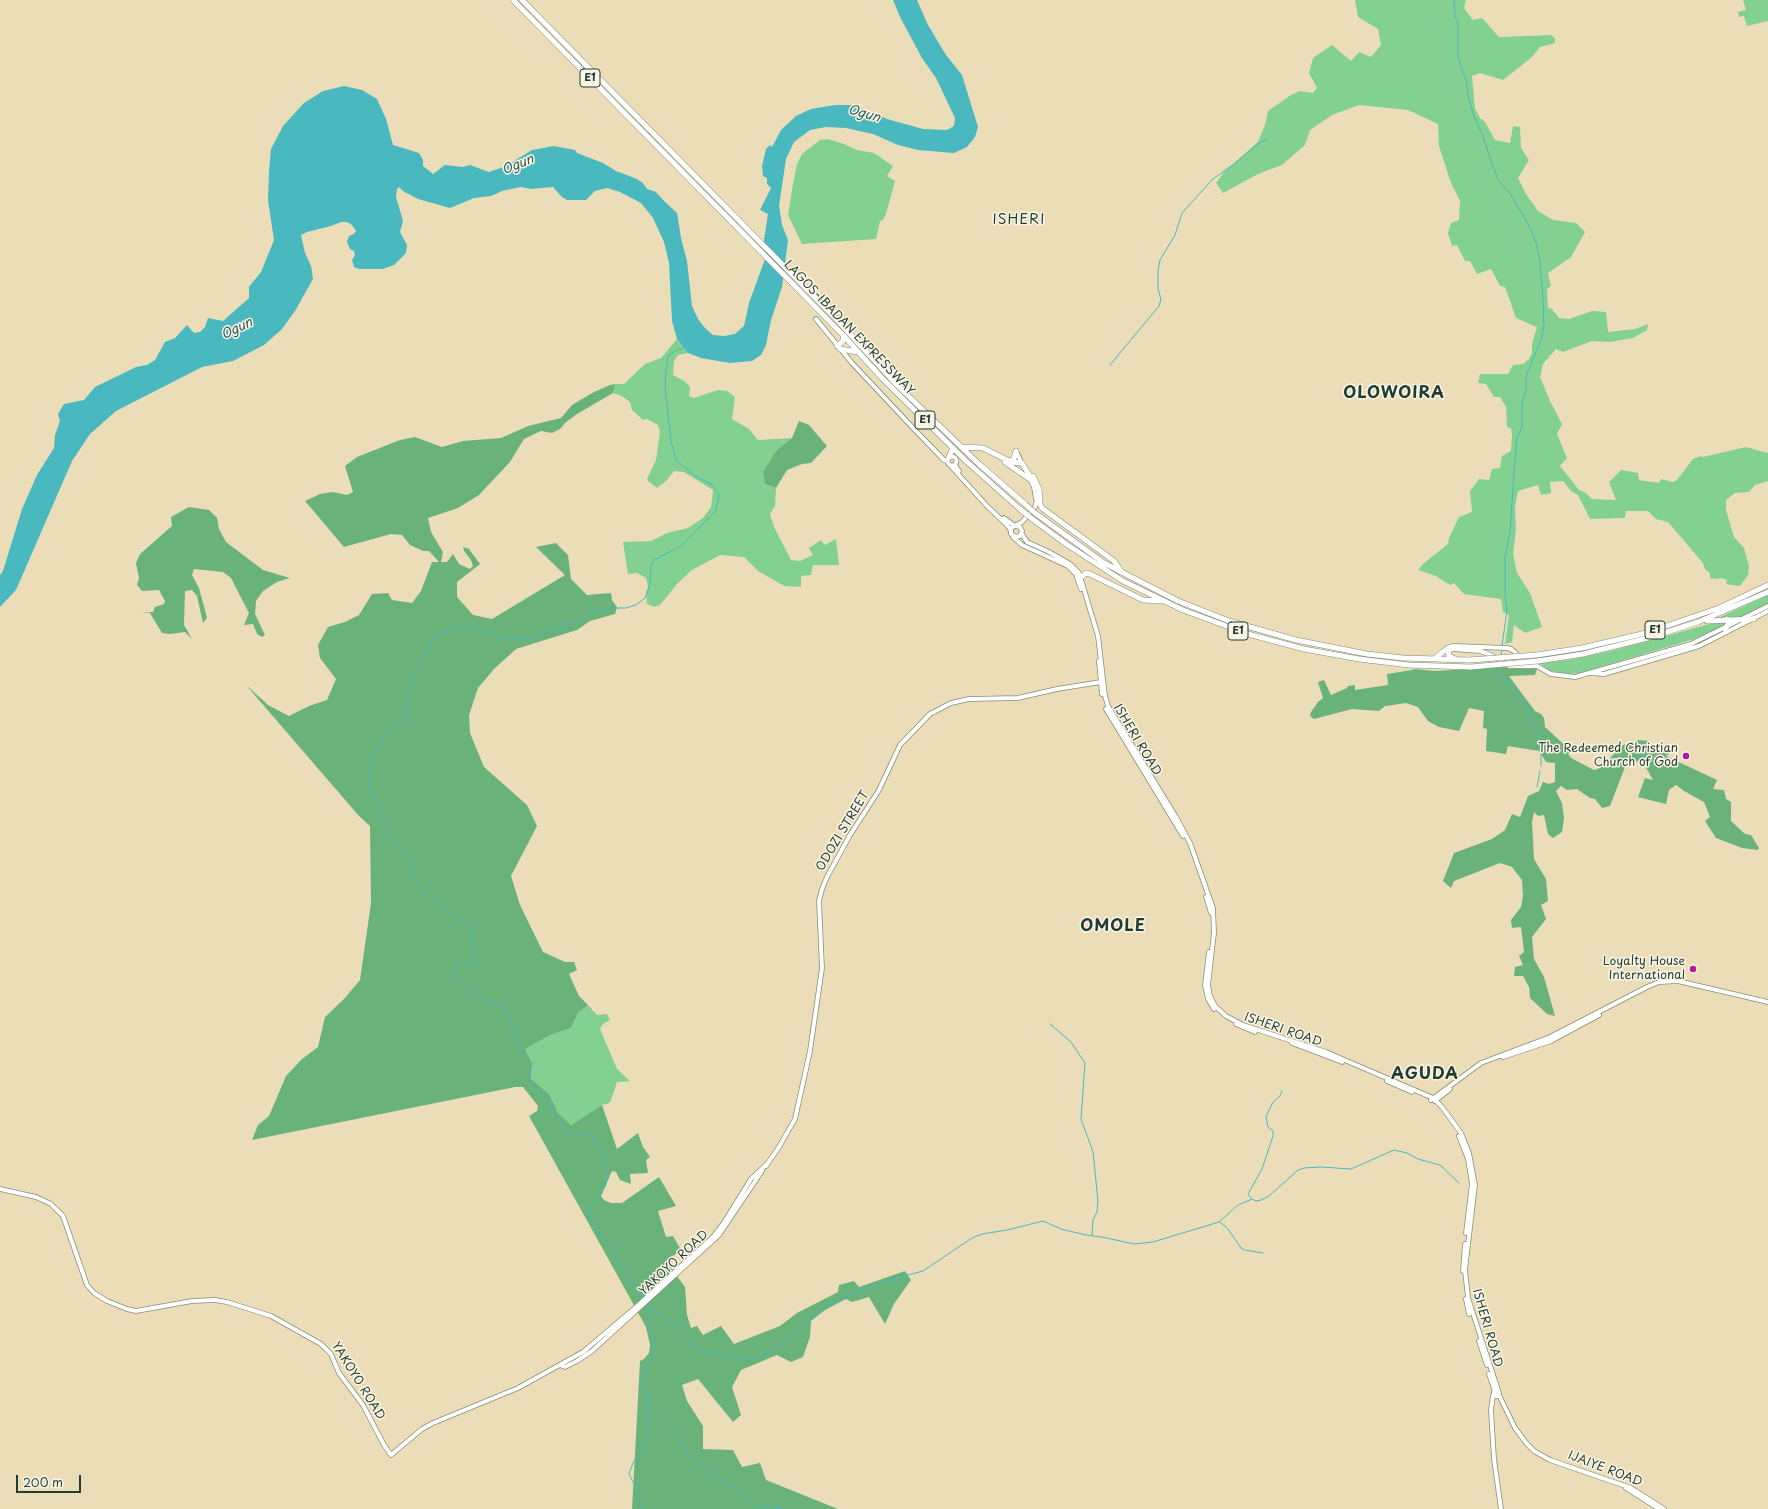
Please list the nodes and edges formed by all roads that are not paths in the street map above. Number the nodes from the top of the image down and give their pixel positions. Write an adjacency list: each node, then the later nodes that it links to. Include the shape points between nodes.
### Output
1 (513, 0): 4 (highway, LAGOS-IBADAN EXPRESSWAY / E1)
2 (522, 0): 7 (highway, LAGOS-IBADAN EXPRESSWAY / E1)
3 (816, 319): 5 (main road)
4 (844, 336): 5 (highway); 6 (highway, LAGOS-IBADAN EXPRESSWAY / E1)
5 (839, 348): 6 (highway); 10 (main road, via 914,429 944,460)
6 (858, 352): 8 (highway, LAGOS-IBADAN EXPRESSWAY / E1)
7 (958, 445): 11 (highway, via 966,448 983,448); 15 (highway, LAGOS-IBADAN EXPRESSWAY / E1)
8 (953, 448): 10 (highway); 12 (highway, LAGOS-IBADAN EXPRESSWAY / E1)
9 (1016, 451): 11 (highway, via 1014,459); 13 (main road)
10 (948, 461): 14 (main road); 14 (main road, ISHERI ROAD, via 954,457); 19 (main road, ISHERI ROAD)
11 (1010, 461): 13 (highway)
12 (966, 462): 14 (highway, via 960,460); 26 (highway, LAGOS-IBADAN EXPRESSWAY / E1, bridge, via 1031,518 1101,568)
13 (1020, 462): 16 (highway)
14 (956, 463): 18 (main road, ISHERI ROAD, via 992,508)
15 (979, 464): 16 (highway, via 973,456 974,450 982,450 994,456); 22 (highway, LAGOS-IBADAN EXPRESSWAY / E1, bridge, via 1035,513)
16 (1033, 480): 17 (main road, via 1036,496 1034,507); 22 (highway, via 1039,489 1042,508 1114,561)
17 (1022, 522): 18 (main road); 20 (main road)
18 (1015, 526): 19 (main road); 20 (main road, ISHERI ROAD)
19 (1010, 531): 21 (main road, ISHERI ROAD)
20 (1022, 532): 21 (main road, via 1018,537); 23 (main road, ISHERI ROAD, via 1026,542 1074,567)
21 (1014, 537): 41 (main road, ISHERI ROAD, via 1022,545 1068,566 1076,574 1095,637)
22 (1123, 574): 37 (highway, LAGOS-IBADAN EXPRESSWAY / E1, via 1191,607 1275,635 1367,654)
23 (1081, 578): 26 (highway, via 1088,573 1143,600); 42 (main road, ISHERI ROAD, via 1098,636 1108,706)
24 (1768, 585): 38 (highway, LAGOS-IBADAN EXPRESSWAY / E1, bridge, via 1718,608 1653,630 1582,648 1537,655)
25 (1768, 592): 32 (highway, LAGOS-IBADAN EXPRESSWAY / E1)
26 (1167, 602): 32 (highway, LAGOS-IBADAN EXPRESSWAY / E1, bridge, via 1248,634 1304,649 1386,663 1471,666 1538,661 1628,644)
27 (1768, 606): 31 (main road)
28 (1768, 611): 30 (main road)
29 (1727, 619): 31 (highway); 32 (highway); 33 (highway, via 1729,623)
30 (1754, 619): 31 (highway); 40 (main road, via 1694,648 1604,674)
31 (1740, 620): 33 (main road)
32 (1698, 622)
33 (1725, 629): 40 (main road, via 1691,644)
34 (1490, 648): 35 (main road, via 1453,646); 36 (main road); 39 (main road, via 1511,649 1516,653)
35 (1446, 651): 36 (main road, via 1458,649); 37 (highway); 38 (highway, via 1449,656)
36 (1488, 653): 39 (main road, via 1509,666)
37 (1433, 660): 38 (highway, LAGOS-IBADAN EXPRESSWAY / E1)
38 (1458, 660)
39 (1518, 667): 40 (main road, via 1537,666 1548,674 1566,677)
40 (1590, 673)
41 (1101, 682): 42 (main road, ISHERI ROAD, via 1108,712); 50 (main road, ODOZI STREET, via 1018,698 970,699 951,703 930,714 900,745 879,790 850,835 822,889 819,916 822,968 810,1051 795,1119)
42 (1163, 799): 43 (main road, ISHERI ROAD, via 1187,844 1210,909 1211,933 1205,976)
43 (1209, 999): 48 (main road, ISHERI ROAD, via 1218,1009 1236,1021 1326,1052); 49 (main road, ISHERI ROAD, via 1212,1008 1246,1029 1305,1048)
44 (1768, 1003): 45 (main road, via 1678,984 1660,985); 47 (main road, via 1678,981 1659,982 1550,1037 1485,1061)
45 (1545, 1043): 46 (main road); 49 (main road, via 1482,1065)
46 (1552, 1046)
47 (1447, 1088): 48 (main road, via 1432,1095); 49 (main road)
48 (1424, 1094): 49 (main road, ISHERI ROAD)
49 (1433, 1100): 54 (main road, ISHERI ROAD, via 1458,1134 1470,1167 1471,1194 1464,1270 1467,1306)
50 (767, 1164): 52 (main road, YAKOYO ROAD, via 724,1228)
51 (0, 1189): 53 (main road, YAKOYO ROAD, via 36,1197 51,1204 63,1216 87,1285 107,1301 136,1310 192,1301 227,1302 272,1317 321,1344 331,1354 391,1455 433,1423 518,1388)
52 (591, 1349): 53 (main road); 53 (main road, via 577,1361 565,1367)
53 (560, 1365)
54 (1496, 1395): 55 (main road, ISHERI ROAD, via 1507,1421 1524,1444 1535,1454); 56 (main road, via 1493,1420)
55 (1557, 1463): 57 (main road, IJAIYE ROAD, via 1621,1486); 58 (main road, IJAIYE ROAD, via 1632,1488)
56 (1502, 1509)
57 (1659, 1509)
58 (1664, 1509)

